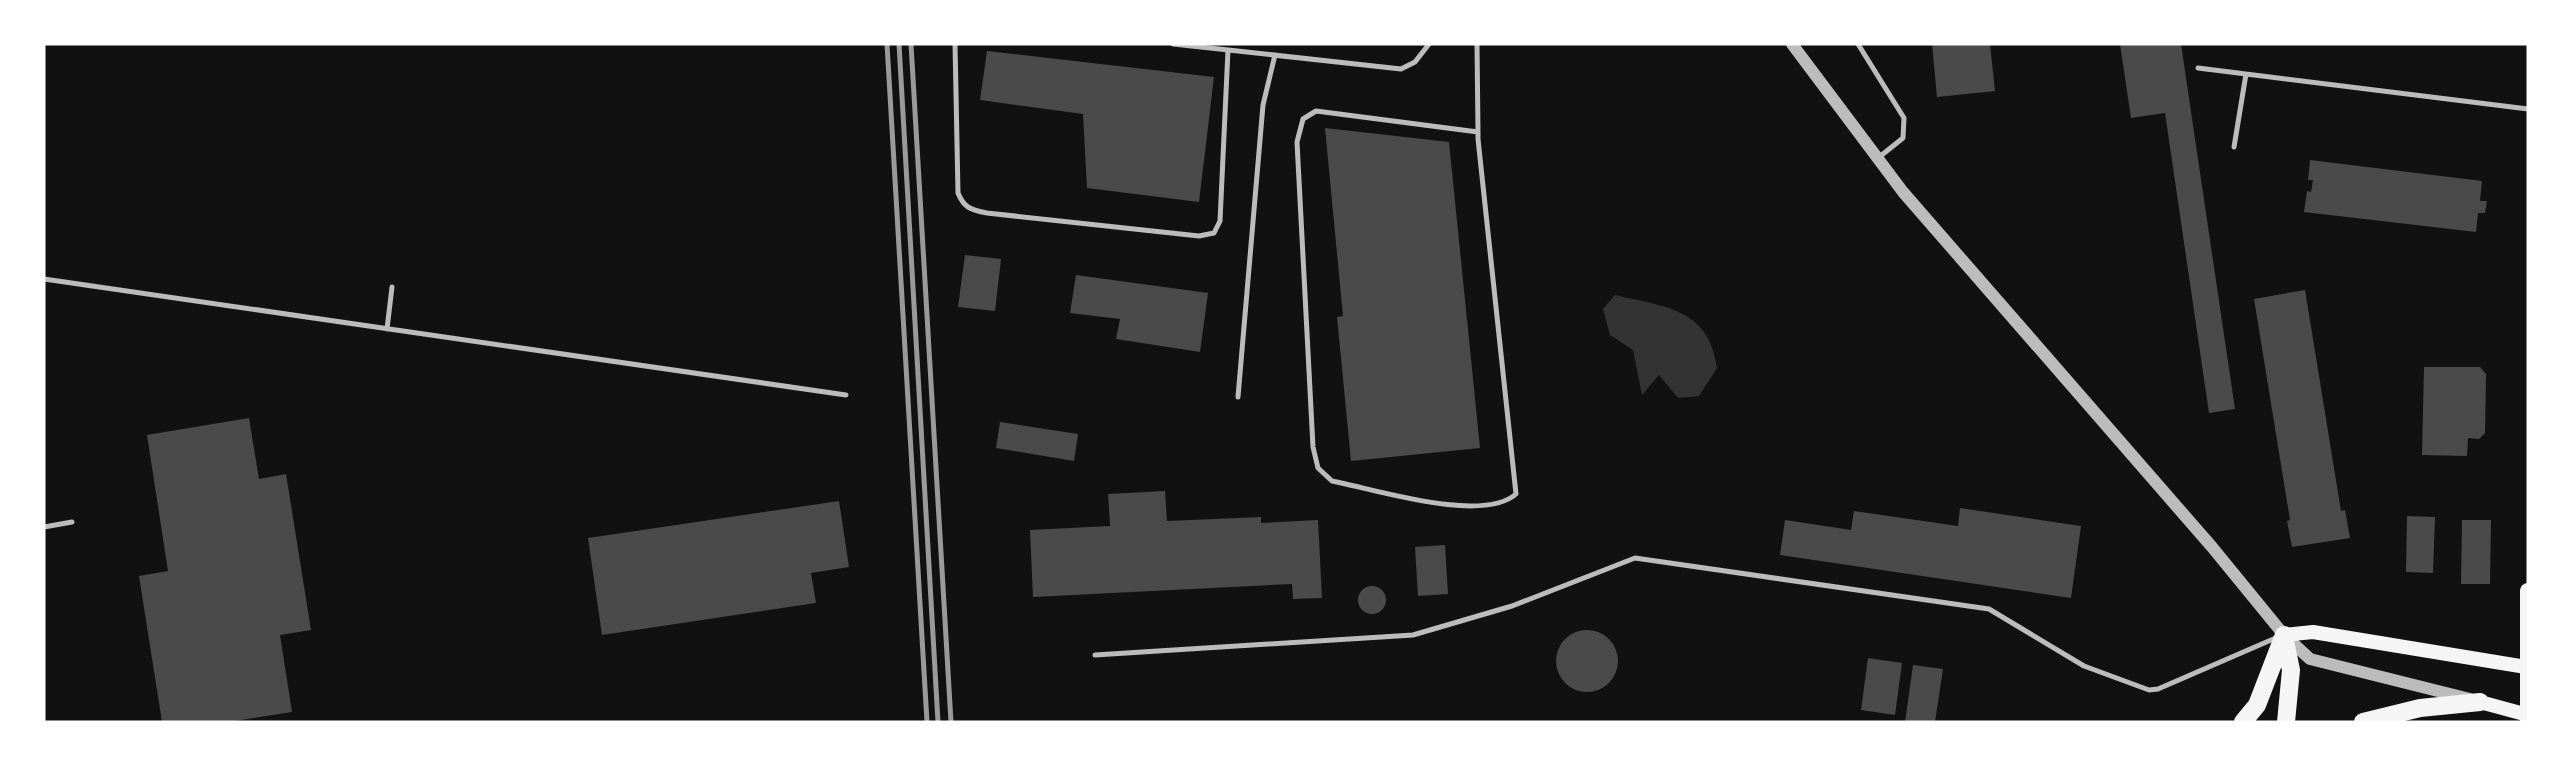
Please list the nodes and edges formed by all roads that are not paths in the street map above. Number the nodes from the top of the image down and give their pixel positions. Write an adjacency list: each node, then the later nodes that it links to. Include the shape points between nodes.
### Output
1 (955, 44): 7 (lane, via 958,193 962,204 987,214 1199,236 1214,233 1220,221)
2 (1173, 44): 7 (lane)
3 (1429, 44): 8 (lane, via 1415,62 1401,69)
4 (1477, 44): 12 (lane)
5 (1792, 44): 14 (street)
6 (1858, 44): 14 (lane, via 1904,118 1903,138)
7 (1228, 50): 8 (lane)
8 (1275, 55): 19 (lane, via 1262,105)
9 (2197, 68): 10 (lane)
10 (2246, 74): 11 (lane); 13 (lane)
11 (2528, 110)
12 (1478, 132): 12 (lane, via 1516,494 1506,503 1459,506 1332,481 1318,468 1313,447 1297,142 1303,119 1315,111)
13 (2234, 147)
14 (1878, 158): 23 (street, via 2004,312)
15 (44, 279): 17 (lane)
16 (392, 287): 17 (lane)
17 (387, 329): 18 (lane)
18 (846, 395)
19 (1238, 397)
20 (72, 522): 21 (lane)
21 (44, 527)
22 (2528, 591): 25 (main road)
23 (2284, 635): 24 (lane, via 2149,690 2084,666 1989,608 1635,558 1512,606 1413,635); 25 (main road, via 2314,632); 26 (street, via 2310,659); 28 (highway, via 2257,705); 29 (highway, via 2291,670)
24 (1095, 655)
25 (2526, 667): 27 (main road)
26 (2480, 702): 27 (main road); 30 (highway, via 2420,708)
27 (2528, 715): 31 (main road)
28 (2243, 722)
29 (2286, 722)
30 (2363, 722)
31 (2528, 722)

